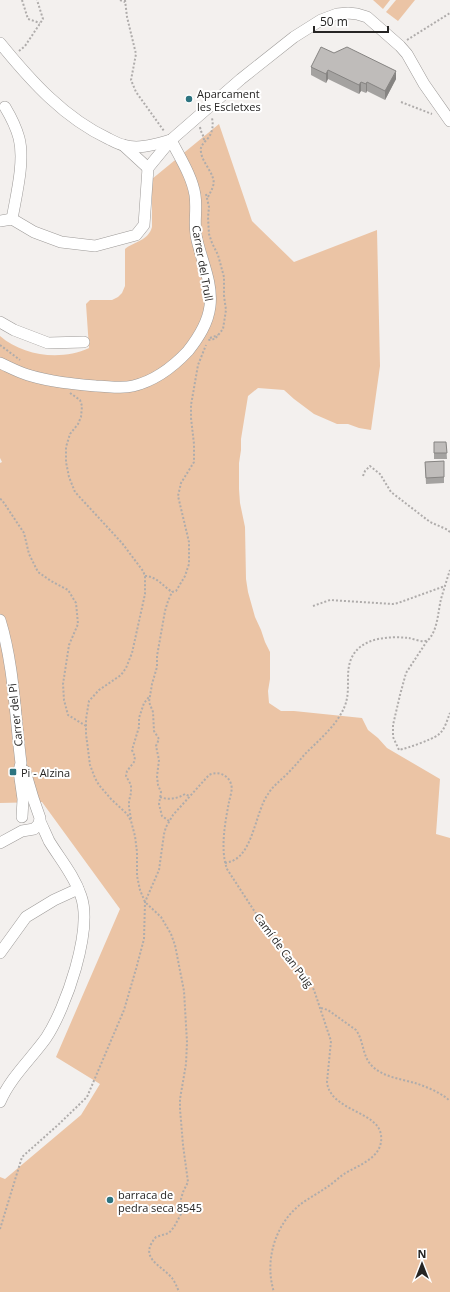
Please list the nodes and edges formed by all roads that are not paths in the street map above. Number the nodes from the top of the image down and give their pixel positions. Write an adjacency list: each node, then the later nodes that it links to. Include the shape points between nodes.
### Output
1 (0, 43): 5 (street, via 37,86 65,112 92,132)
2 (5, 107): 7 (street, via 20,140 21,165)
3 (450, 120): 4 (street, via 400,46 367,17 348,12 328,17 294,37)
4 (171, 140): 5 (street, via 144,146); 6 (street); 11 (street, Carrer del Trull, via 185,166 195,195 196,234 210,297 206,324 199,336 165,372 132,386 61,383 26,374)
5 (123, 145): 6 (street)
6 (148, 168): 7 (street, via 144,225 136,235 94,246 61,242 34,232)
7 (12, 219): 8 (street)
8 (0, 221)
9 (0, 322): 10 (street, via 48,343)
10 (84, 342)
11 (0, 363)
12 (0, 620): 13 (street, Carrer del Pi, via 6,641)
13 (21, 763): 14 (street, Carrer del Pi); 15 (street, Carrer del Pi)
14 (21, 818): 15 (street, via 25,812 31,811); 16 (street, via 25,828); 17 (street, Carrer del Pi)
15 (39, 818): 16 (street, via 37,827); 18 (street, Carrer del Pi)
16 (30, 829): 17 (street); 18 (street)
17 (14, 835): 19 (street)
18 (48, 839): 20 (street, via 66,865)
19 (0, 843)
20 (78, 889): 21 (street, via 26,917); 22 (street, via 84,907 84,919 76,970 70,988 46,1037)
21 (0, 953)
22 (2, 1093): 23 (street)
23 (0, 1102)

